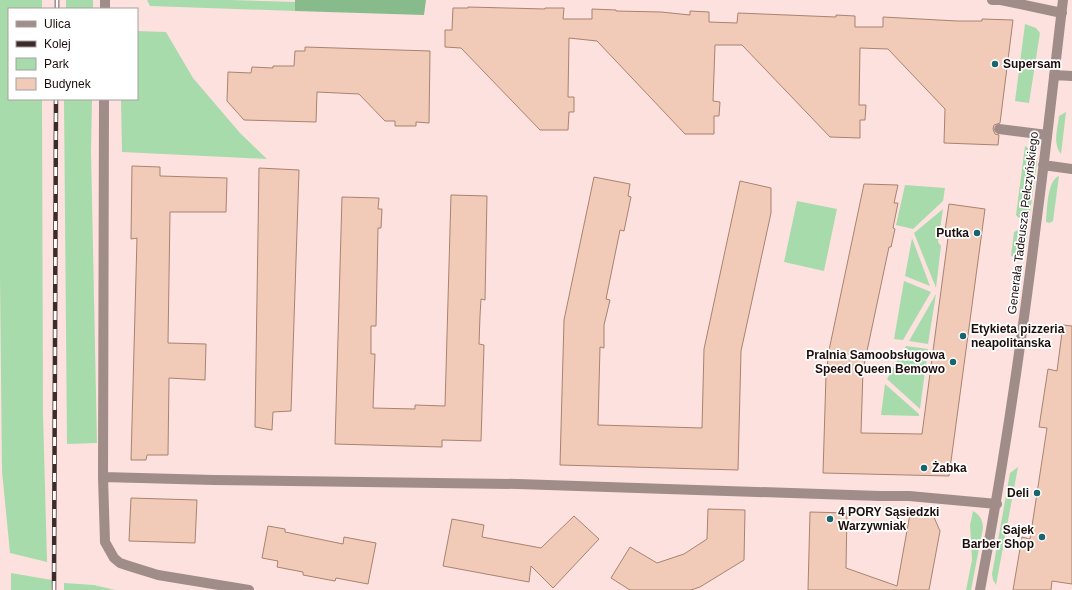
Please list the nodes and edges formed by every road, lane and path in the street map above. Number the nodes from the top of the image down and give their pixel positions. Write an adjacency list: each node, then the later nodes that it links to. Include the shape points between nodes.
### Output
1 (992, 0): 3 (street)
2 (1063, 0): 3 (street, Generała Tadeusza Pełczyńskiego)
3 (1062, 13): 4 (street, Generała Tadeusza Pełczyńskiego)
4 (1054, 75): 5 (street); 8 (street, Generała Tadeusza Pełczyńskiego)
5 (1072, 76)
6 (104, 100): 11 (street)
7 (999, 129): 8 (street)
8 (1047, 135): 9 (street, Generała Tadeusza Pełczyńskiego)
9 (1043, 165): 10 (street); 12 (street, Generała Tadeusza Pełczyńskiego)
10 (1072, 169)
11 (103, 477): 12 (street, via 533,485 909,496); 13 (street, via 105,542 120,563 158,575)
12 (997, 504): 14 (street, Generała Tadeusza Pełczyńskiego)
13 (249, 590)
14 (980, 590)

